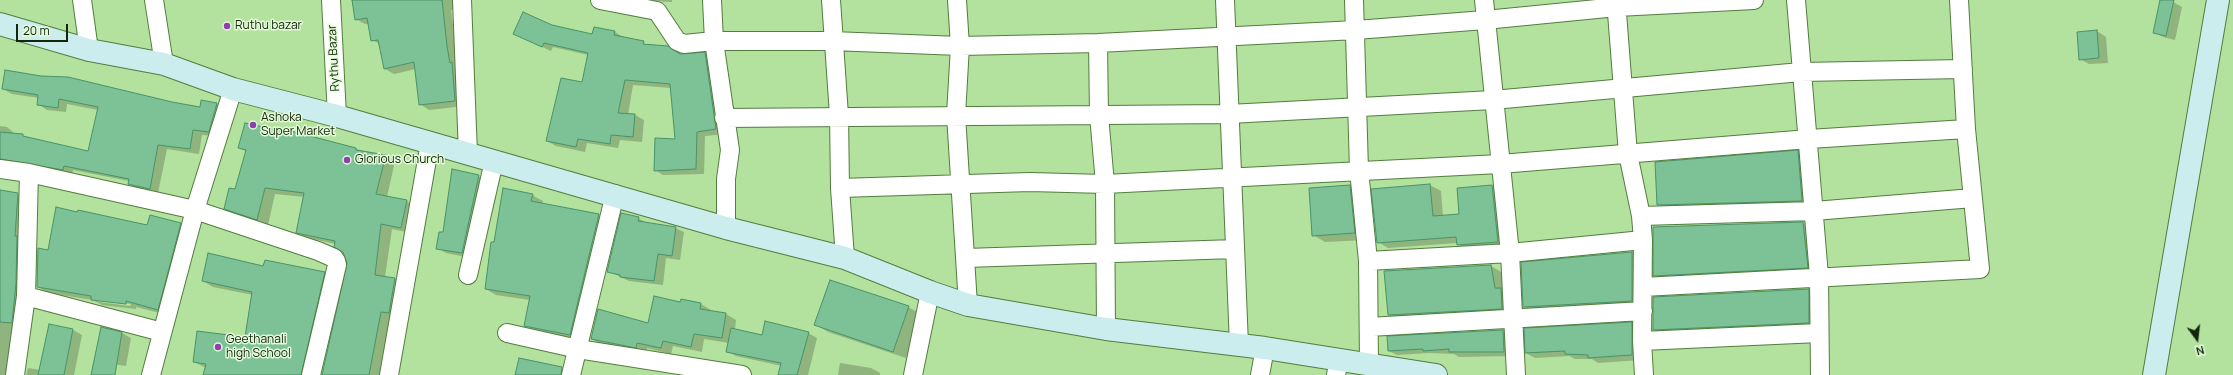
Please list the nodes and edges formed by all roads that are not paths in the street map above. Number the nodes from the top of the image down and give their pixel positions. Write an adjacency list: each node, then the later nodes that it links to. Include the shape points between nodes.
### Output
1 (82, 0): 25 (street)
2 (154, 0): 26 (street)
3 (331, 0): 37 (street, Rythu Bazar)
4 (462, 0): 42 (street)
5 (600, 0): 21 (street, via 657,11 680,43)
6 (712, 0): 21 (street)
7 (831, 0): 22 (street)
8 (957, 0): 24 (street)
9 (1225, 0): 20 (street)
10 (1354, 0): 19 (street)
11 (1484, 0): 17 (street)
12 (1754, 0): 16 (street)
13 (1796, 0): 28 (street)
14 (1958, 0): 27 (street)
15 (2218, 0): 97 (main road)
16 (1617, 3): 17 (street); 29 (street)
17 (1486, 20): 19 (street); 31 (street)
18 (0, 24): 25 (main road)
19 (1356, 30): 20 (street); 32 (street)
20 (1227, 36): 23 (street); 33 (street)
21 (714, 41): 22 (street); 38 (street)
22 (832, 42): 24 (street); 34 (street)
23 (1098, 44): 24 (street); 36 (street)
24 (960, 46): 35 (street)
25 (89, 50): 26 (main road)
26 (164, 64): 30 (main road)
27 (1963, 69): 28 (street); 39 (street)
28 (1801, 72): 29 (street); 40 (street)
29 (1624, 88): 31 (street); 43 (street)
30 (233, 89): 37 (main road); 55 (street)
31 (1493, 100): 32 (street); 45 (street)
32 (1357, 107): 33 (street); 47 (street)
33 (1229, 114): 36 (street); 49 (street)
34 (839, 115): 35 (street); 38 (street); 52 (street)
35 (956, 115): 36 (street); 51 (street)
36 (1099, 115): 50 (street)
37 (337, 116): 41 (main road)
38 (724, 118): 58 (street, via 730,150 726,179)
39 (1966, 129): 40 (street); 54 (street)
40 (1809, 139): 43 (street); 56 (street)
41 (430, 143): 42 (main road); 90 (street)
42 (468, 154): 44 (main road)
43 (1628, 154): 45 (street); 57 (street)
44 (494, 161): 53 (main road); 66 (street)
45 (1500, 164): 47 (street); 61 (street)
46 (0, 169): 48 (street)
47 (1359, 170): 49 (street); 65 (street)
48 (29, 173): 55 (street); 70 (street)
49 (1232, 177): 50 (street); 60 (street)
50 (1105, 184): 51 (street, via 1030,182); 62 (street)
51 (961, 186): 52 (street); 64 (street)
52 (840, 188): 63 (street)
53 (615, 194): 58 (main road); 82 (street)
54 (1973, 198): 56 (street); 67 (street, via 1980,269)
55 (195, 210): 76 (street); 89 (street, via 334,258 337,265)
56 (1814, 211): 57 (street); 67 (street)
57 (1641, 216): 59 (street)
58 (726, 228): 63 (main road)
59 (1643, 240): 61 (street); 68 (street)
60 (1235, 249): 62 (street); 80 (street)
61 (1510, 253): 65 (street); 73 (street)
62 (1106, 255): 64 (street); 75 (street)
63 (845, 258): 69 (main road)
64 (966, 258): 71 (street)
65 (1368, 261): 74 (street)
66 (468, 275)
67 (1819, 276): 68 (street); 78 (street)
68 (1643, 287): 72 (street)
69 (930, 292): 71 (main road); 92 (street)
70 (26, 296): 76 (street); 87 (street)
71 (968, 305): 75 (main road)
72 (1643, 311): 73 (street); 79 (street)
73 (1514, 318): 74 (street); 94 (street)
74 (1369, 327): 83 (street)
75 (1106, 329): 80 (main road)
76 (162, 332): 88 (street)
77 (507, 333): 82 (street)
78 (1818, 333): 79 (street); 96 (street)
79 (1642, 341): 95 (street)
80 (1239, 345): 81 (main road)
81 (1265, 348): 84 (main road); 93 (street)
82 (578, 349): 85 (street); 91 (street)
83 (1369, 363): 84 (main road); 86 (main road)
84 (1337, 367)
85 (735, 374)
86 (1422, 374)
87 (15, 375)
88 (151, 375)
89 (311, 375)
90 (389, 375)
91 (571, 375)
92 (913, 375)
93 (1260, 375)
94 (1516, 375)
95 (1644, 375)
96 (1820, 375)
97 (2154, 375)

